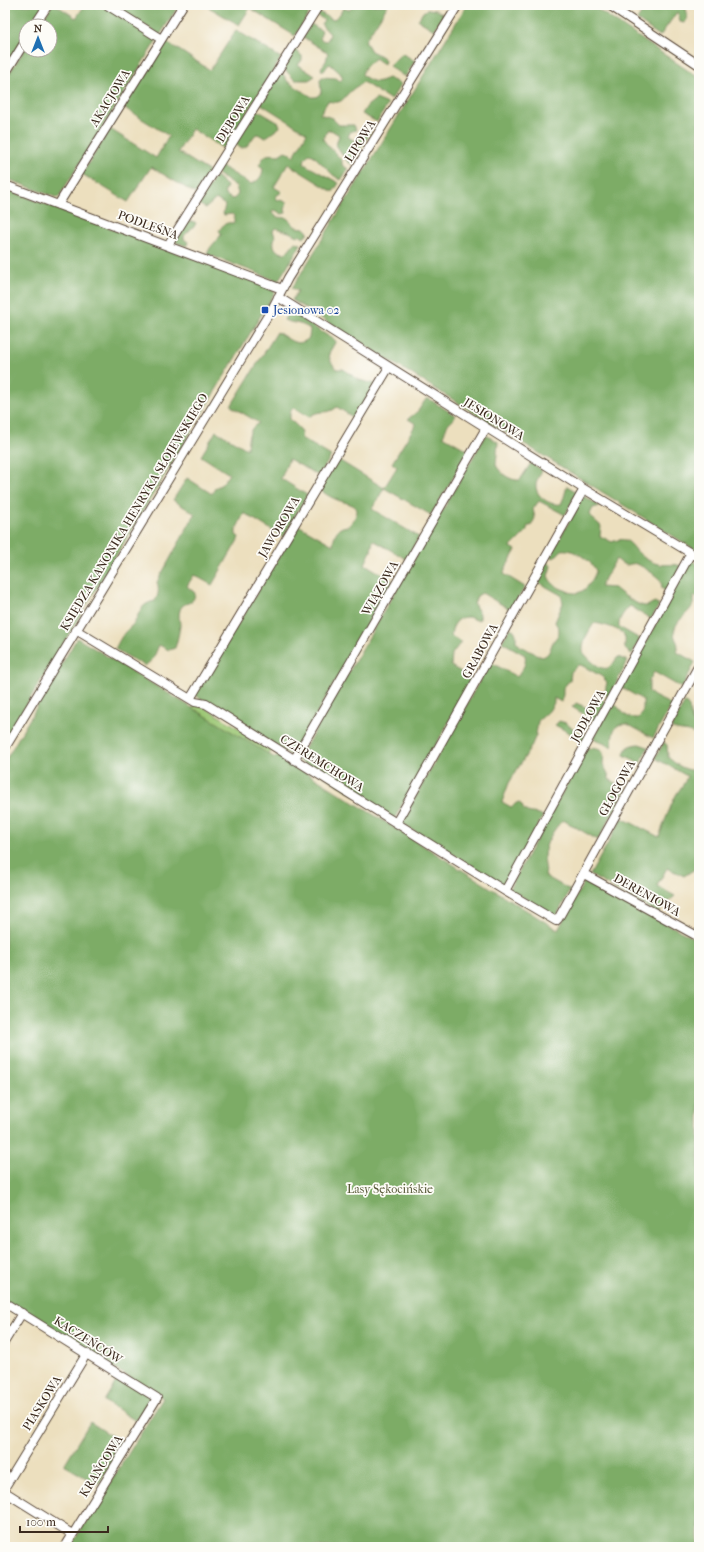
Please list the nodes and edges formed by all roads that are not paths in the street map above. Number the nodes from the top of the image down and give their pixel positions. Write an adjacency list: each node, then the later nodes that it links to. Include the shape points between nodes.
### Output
1 (48, 5): 7 (street)
2 (107, 5): 8 (street)
3 (183, 5): 8 (street, AKACJOWA)
4 (319, 5): 14 (street, DĘBOWA)
5 (458, 5): 15 (street, LIPOWA)
6 (609, 5): 10 (street)
7 (39, 18)
8 (161, 39): 13 (street, AKACJOWA)
9 (18, 53): 11 (street)
10 (699, 65)
11 (5, 74)
12 (5, 185): 13 (street, PODLEŚNA)
13 (58, 205): 14 (street, PODLEŚNA)
14 (168, 245): 15 (street, PODLEŚNA)
15 (280, 293): 16 (street, JESIONOWA); 21 (street, KSIĘDZA KANONIKA HENRYKA SŁOJEWSKIEGO)
16 (389, 368): 17 (street, JESIONOWA); 23 (street, JAWOROWA)
17 (486, 428): 18 (street, JESIONOWA); 25 (street, WIĄZOWA)
18 (584, 489): 19 (street, JESIONOWA); 26 (street, GRABOWA)
19 (691, 554): 20 (street, JESIONOWA); 28 (street, JODŁOWA)
20 (699, 558)
21 (76, 630): 23 (street, CZEREMCHOWA); 24 (street, KSIĘDZA KANONIKA HENRYKA SŁOJEWSKIEGO)
22 (699, 665): 27 (street, GŁOGOWA)
23 (190, 699): 25 (street, CZEREMCHOWA, via 206,704)
24 (5, 748)
25 (294, 760): 26 (street, CZEREMCHOWA)
26 (396, 823): 28 (street, CZEREMCHOWA)
27 (584, 874): 29 (street, GŁOGOWA, via 558,919); 30 (street, DERENIOWA)
28 (505, 891): 29 (street, CZEREMCHOWA)
29 (555, 920)
30 (699, 937)
31 (5, 1303): 32 (street, KACZEŃCÓW)
32 (22, 1313): 33 (street); 34 (street, KACZEŃCÓW)
33 (5, 1341)
34 (87, 1353): 35 (street, KACZEŃCÓW); 36 (street, PIASKOWA)
35 (157, 1398): 38 (street, KRAŃCOWA)
36 (5, 1486)
37 (5, 1492): 38 (street)
38 (72, 1534): 39 (street, KRAŃCOWA)
39 (65, 1547)

